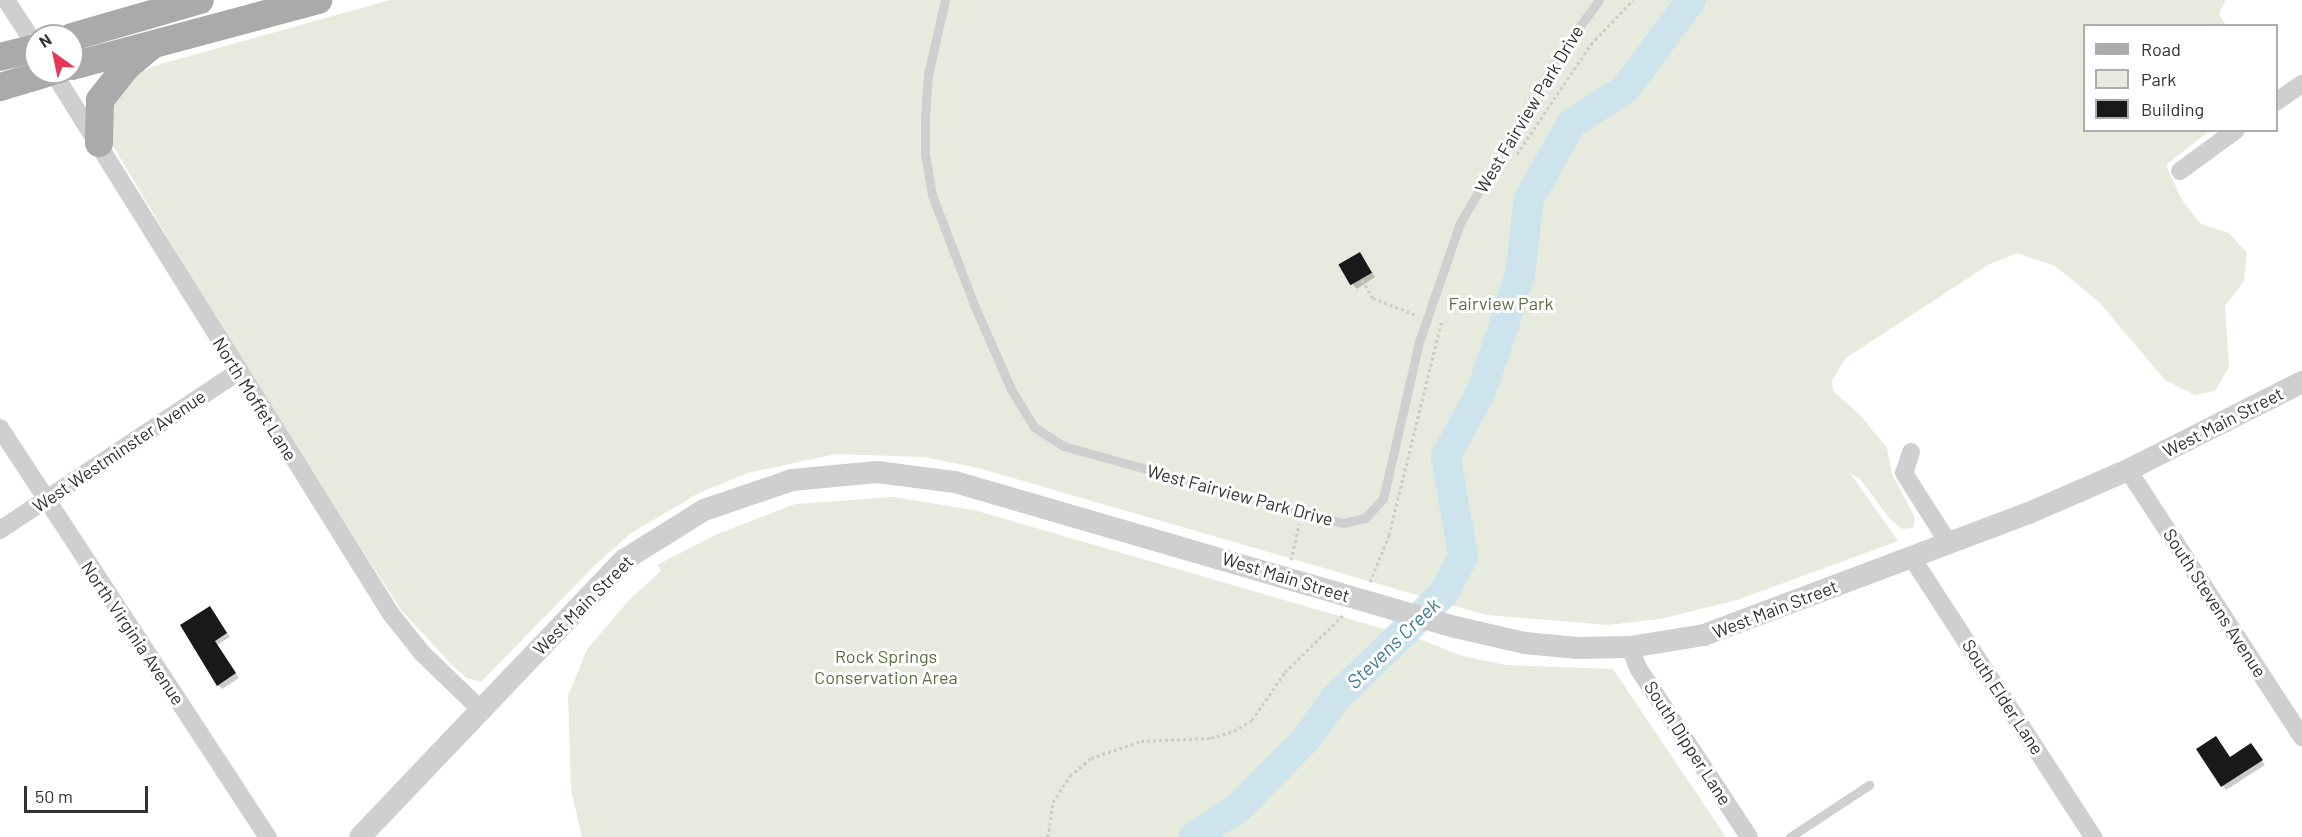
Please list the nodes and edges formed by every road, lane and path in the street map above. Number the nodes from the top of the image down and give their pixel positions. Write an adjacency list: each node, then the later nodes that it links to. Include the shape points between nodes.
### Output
1 (6, 0): 7 (street)
2 (200, 0): 8 (main road)
3 (318, 0): 9 (main road)
4 (945, 0): 31 (lane, West Fairview Park Drive, via 928,75 925,114 925,154 932,195 975,308 1011,389 1034,427 1063,446)
5 (1599, 0): 24 (lane, West Fairview Park Drive, via 1558,56 1460,223)
6 (1633, 0): 20 (path, via 1570,72)
7 (24, 28)
8 (84, 34)
9 (153, 44): 12 (main road); 19 (main road, via 126,67 100,100)
10 (24, 50): 11 (main road)
11 (0, 57)
12 (84, 63)
13 (24, 80): 16 (main road)
14 (60, 84): 19 (street, North Moffet Lane)
15 (2302, 84): 17 (street)
16 (0, 87)
17 (2278, 101)
18 (2233, 132): 21 (street)
19 (99, 143): 25 (street, North Moffet Lane)
20 (1515, 158)
21 (2180, 171)
22 (1362, 279): 24 (path, via 1373,298)
23 (1442, 317): 36 (path, via 1389,536 1377,573)
24 (1426, 319): 31 (lane, West Fairview Park Drive, via 1383,499 1375,510 1354,522)
25 (238, 372): 30 (street, West Westminster Avenue); 39 (street, North Moffet Lane, via 391,614 422,653)
26 (2302, 382): 29 (street, West Main Street)
27 (0, 428): 30 (street, North Virginia Avenue)
28 (1911, 452): 33 (street, via 1904,473)
29 (2127, 470): 33 (street, West Main Street); 40 (street, South Stevens Avenue)
30 (45, 500): 32 (street, West Westminster Avenue); 42 (street, North Virginia Avenue)
31 (1302, 513): 35 (path)
32 (0, 530)
33 (1949, 544): 34 (street, West Main Street)
34 (1912, 558): 38 (street, West Main Street, via 1704,635); 47 (street, South Elder Lane)
35 (1291, 560)
36 (1365, 588)
37 (1347, 612): 44 (path, via 1285,672 1252,720 1234,731 1211,738 1141,741 1091,758 1070,776 1053,802)
38 (1630, 647): 39 (street, West Main Street, bridge, via 1525,643 1455,627 955,482 877,472 792,480 704,510 624,560); 45 (street, South Dipper Lane, via 1638,668)
39 (480, 709): 43 (street, West Main Street)
40 (2302, 737)
41 (1869, 785): 46 (lane)
42 (268, 837)
43 (360, 837)
44 (1048, 837)
45 (1749, 837)
46 (1790, 837)
47 (2093, 837)

